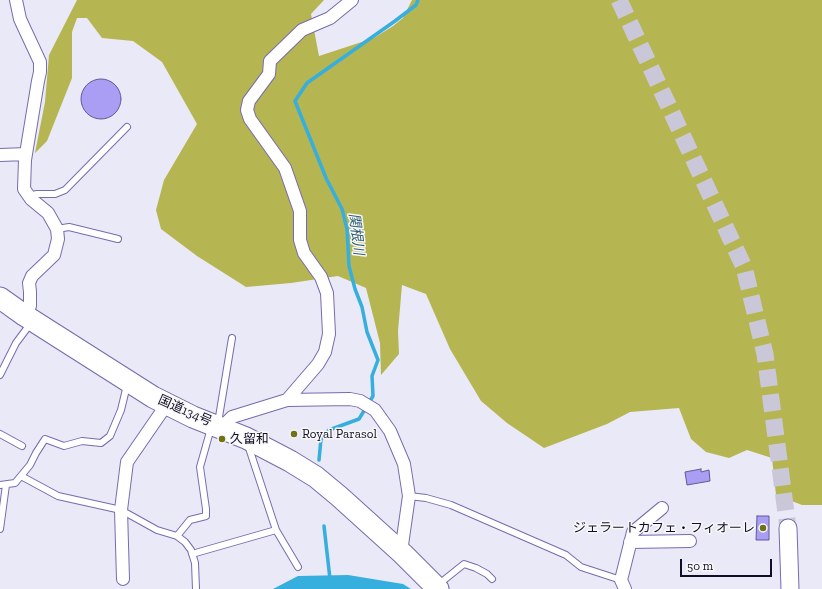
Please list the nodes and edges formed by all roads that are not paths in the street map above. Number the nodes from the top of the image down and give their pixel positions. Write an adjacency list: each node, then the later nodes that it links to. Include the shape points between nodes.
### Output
1 (16, 0): 4 (street, via 20,19 40,62)
2 (352, 0): 14 (street, via 330,18 302,30 270,61 269,74 249,101 247,110 250,119 285,168 300,211 300,240 304,253 321,277 327,293 328,334 324,352 318,364)
3 (127, 127): 6 (lane, via 65,190 56,194)
4 (26, 154): 5 (street); 6 (street, via 24,189)
5 (0, 155)
6 (29, 196): 7 (street, via 48,213)
7 (57, 229): 8 (lane, via 69,227); 10 (street, via 58,238 54,255 32,276 29,283)
8 (118, 239)
9 (0, 298): 10 (highway, 国道134号)
10 (29, 318): 12 (lane); 13 (highway, 国道134号)
11 (232, 338): 16 (lane)
12 (0, 374)
13 (128, 382): 15 (highway, 国道134号); 20 (lane, via 121,410 110,436 101,443 82,441 64,446 45,439)
14 (287, 400): 16 (street, via 232,417); 22 (street, via 350,399 360,401 375,410 390,431 404,464)
15 (167, 404): 16 (highway, 国道134号); 24 (street, via 127,462)
16 (217, 426): 18 (highway, 国道134号); 28 (lane, via 200,467 206,516 190,520)
17 (0, 434): 19 (lane)
18 (246, 438): 27 (lane); 32 (highway, 国道134号, via 316,477)
19 (22, 446)
20 (21, 476): 21 (lane, via 15,483); 24 (lane, via 58,496)
21 (3, 485): 26 (lane)
22 (409, 496): 32 (street); 36 (lane, via 451,505 566,555 581,567)
23 (662, 508): 30 (street, via 633,532)
24 (121, 510): 28 (lane, via 157,530); 34 (street)
25 (788, 528): 39 (main road)
26 (0, 529)
27 (276, 530): 31 (lane); 33 (lane)
28 (177, 536): 31 (lane, via 185,542)
29 (690, 541): 30 (street)
30 (630, 542): 36 (street)
31 (192, 554): 38 (lane)
32 (403, 554): 37 (highway, 国道134号)
33 (298, 567)
34 (123, 579)
35 (492, 579): 37 (lane, via 476,568 464,564)
36 (623, 584)
37 (437, 588)
38 (196, 589)
39 (790, 589)

